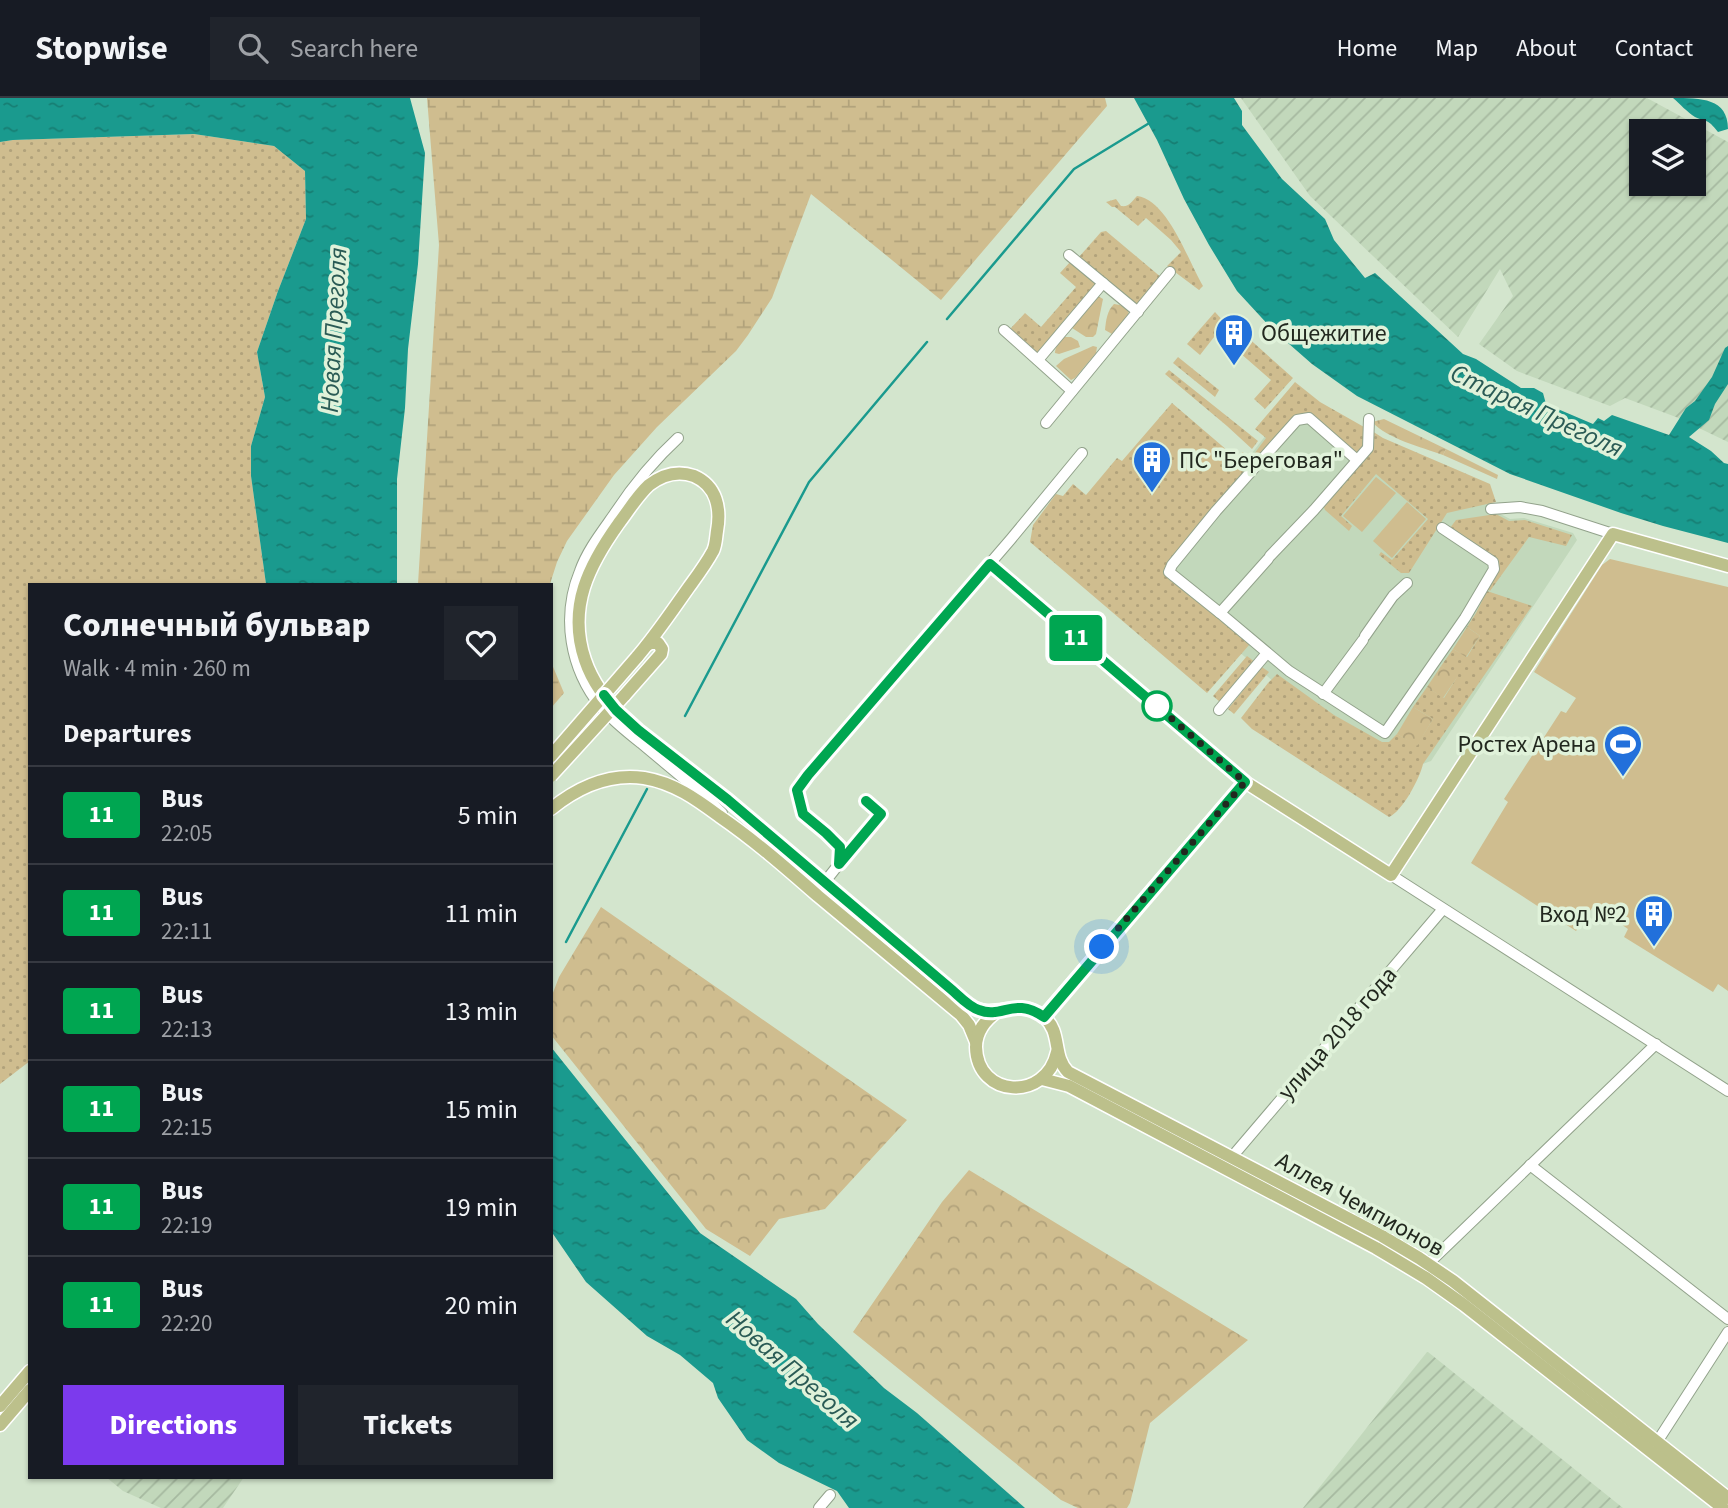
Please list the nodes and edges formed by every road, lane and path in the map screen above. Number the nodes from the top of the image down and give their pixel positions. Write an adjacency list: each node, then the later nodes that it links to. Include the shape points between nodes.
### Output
1 (1069, 255): 3 (street)
2 (1171, 272): 4 (street)
3 (1103, 283): 4 (street); 6 (street)
4 (1138, 312): 7 (street)
5 (1004, 330): 6 (street)
6 (1038, 360): 7 (street)
7 (1072, 391): 9 (street)
8 (1369, 419): 12 (street, via 1368,447)
9 (1046, 424)
10 (678, 438): 28 (street, via 636,482 582,564 572,599 570,631 585,683 610,717)
11 (1082, 453): 16 (street)
12 (1357, 460): 19 (street); 19 (street, via 1309,418 1297,420 1169,572)
13 (1491, 509): 15 (street, via 1542,511)
14 (1442, 528): 22 (street, via 1493,562 1494,569 1385,733)
15 (1613, 534): 17 (main road); 29 (main road)
16 (990, 564): 26 (street); 30 (street, via 797,790 803,814 840,847 839,864)
17 (1728, 566)
18 (1407, 583): 22 (street)
19 (1220, 613): 21 (street)
20 (647, 645): 24 (main road, bridge); 25 (main road, bridge, via 658,643 661,653); 30 (main road, via 714,549 717,500 707,485 688,475 667,474 649,485 601,550 582,593 579,615 584,658 616,710)
21 (1267, 653): 22 (street); 23 (street)
22 (1323, 694)
23 (1219, 710)
24 (553, 754)
25 (553, 774)
26 (1245, 782): 29 (main road); 33 (main road)
27 (553, 808): 28 (main road, via 590,785 629,777 645,779 688,793)
28 (743, 833): 34 (main road, via 961,1015)
29 (1391, 875): 31 (street)
30 (824, 883): 32 (main road, via 970,1005 986,1012)
31 (1443, 909): 35 (street); 39 (street, улица 2018 года)
32 (999, 1011): 33 (main road, via 1022,1007); 34 (main road, via 981,1027)
33 (1044, 1017): 36 (main road, Аллея Чемпионов, via 1053,1029)
34 (976, 1042): 37 (main road, via 981,1066 997,1083 1020,1088)
35 (1656, 1044): 38 (street); 40 (street)
36 (1057, 1052): 37 (main road); 39 (main road, Аллея Чемпионов, via 1068,1072)
37 (1042, 1079): 52 (main road, Аллея Чемпионов, via 1069,1086 1412,1269 1465,1305)
38 (1728, 1090)
39 (1231, 1157): 41 (main road, Аллея Чемпионов)
40 (1530, 1165): 41 (street); 42 (street)
41 (1428, 1264): 48 (main road, Аллея Чемпионов)
42 (1728, 1319)
43 (1728, 1332): 48 (street)
44 (28, 1373): 46 (main road)
45 (28, 1392): 47 (main road)
46 (0, 1406)
47 (0, 1425)
48 (1657, 1442): 50 (main road, Аллея Чемпионов)
49 (830, 1495): 51 (street)
50 (1728, 1498)
51 (819, 1508)
52 (1723, 1508)

